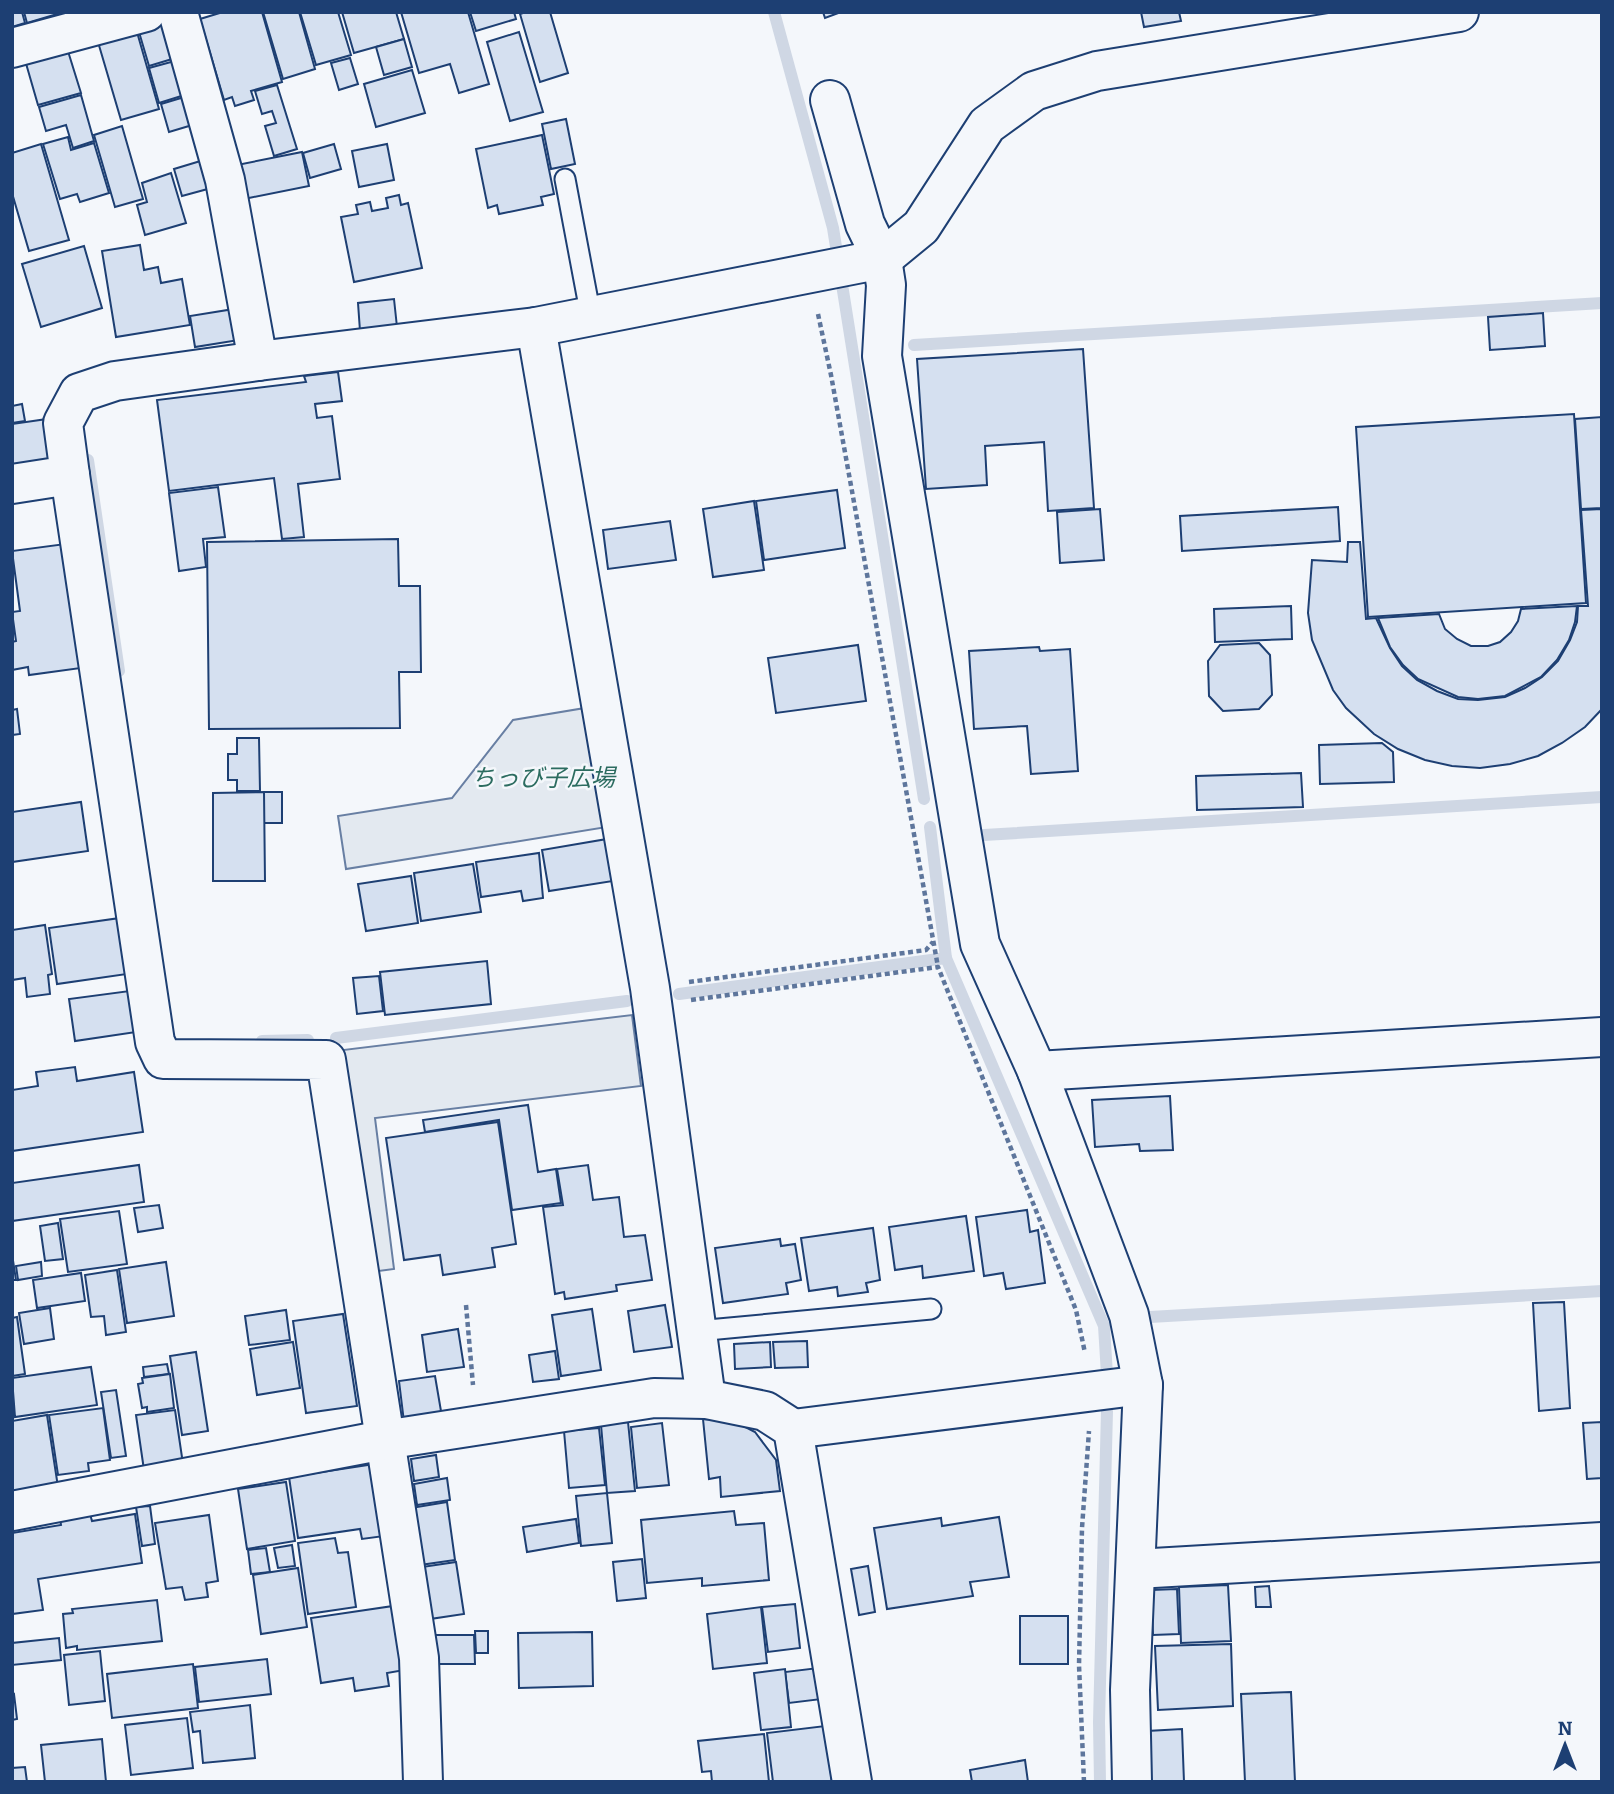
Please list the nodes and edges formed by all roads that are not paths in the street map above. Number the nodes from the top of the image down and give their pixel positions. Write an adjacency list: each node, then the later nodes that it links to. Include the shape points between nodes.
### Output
1 (146, 12): 4 (street)
2 (178, 12): 10 (street, via 225,180)
3 (1459, 12): 7 (street, via 1097,71 1034,91 987,125 920,227)
4 (12, 48)
5 (830, 100): 7 (street)
6 (565, 179): 8 (lane)
7 (871, 261): 8 (street); 14 (street, via 886,285 882,356 981,944)
8 (591, 317): 9 (street)
9 (536, 327): 10 (street); 16 (street, via 651,996)
10 (258, 361): 11 (street, via 115,381 79,393 63,423)
11 (70, 475): 12 (street); 20 (street, via 155,1042 163,1059 326,1060)
12 (12, 484)
13 (1602, 1037): 14 (street)
14 (1037, 1071): 17 (street, via 1129,1315)
15 (931, 1309): 16 (lane)
16 (697, 1331): 18 (street)
17 (1143, 1385): 19 (street); 23 (street)
18 (706, 1399): 19 (street, via 765,1411); 20 (street, via 654,1398)
19 (793, 1429): 25 (street)
20 (384, 1440): 21 (street); 24 (street, via 419,1658)
21 (12, 1511)
22 (1602, 1542): 23 (street)
23 (1136, 1569): 26 (street, via 1129,1689)
24 (423, 1782)
25 (852, 1782)
26 (1132, 1782)

